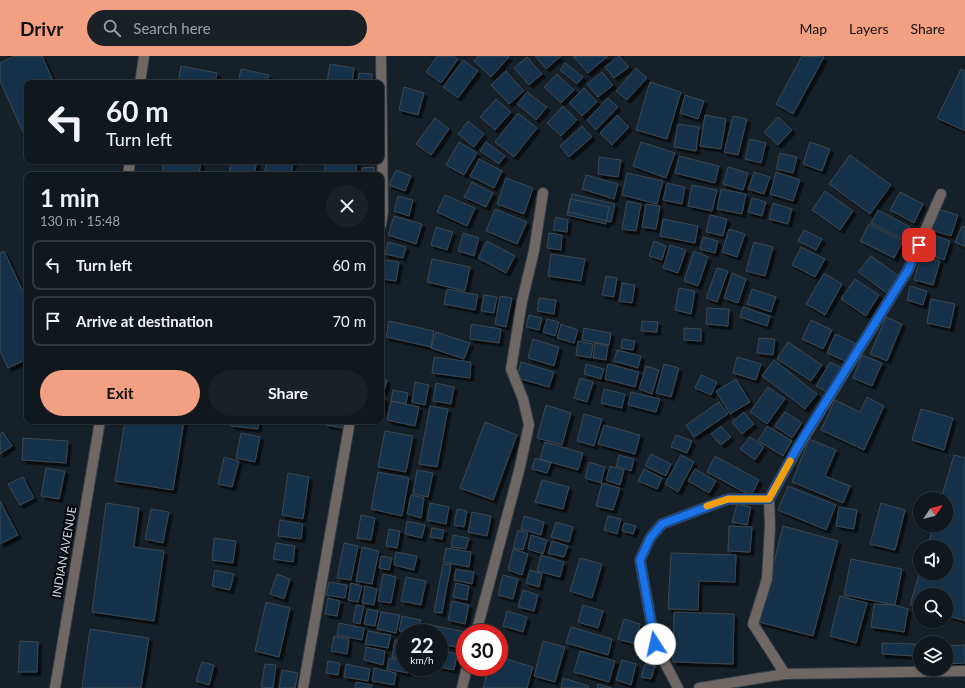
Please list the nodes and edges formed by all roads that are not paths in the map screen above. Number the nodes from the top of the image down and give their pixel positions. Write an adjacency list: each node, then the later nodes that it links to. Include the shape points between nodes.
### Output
1 (144, 56): 3 (street)
2 (382, 56): 4 (street)
3 (140, 80)
4 (382, 80)
5 (543, 193): 10 (street, via 511,369 523,399 529,425)
6 (941, 194): 9 (street, via 908,270 798,446)
7 (99, 424): 14 (street, INDIAN AVENUE)
8 (349, 424): 15 (street)
9 (769, 499): 12 (street, via 767,580 753,624); 17 (street, via 728,499 662,524 650,538 640,560 655,644)
10 (478, 624)
11 (965, 671): 12 (street)
12 (785, 674): 18 (street)
13 (465, 676): 16 (street)
14 (55, 688)
15 (303, 688)
16 (462, 688)
17 (678, 688)
18 (699, 688)

